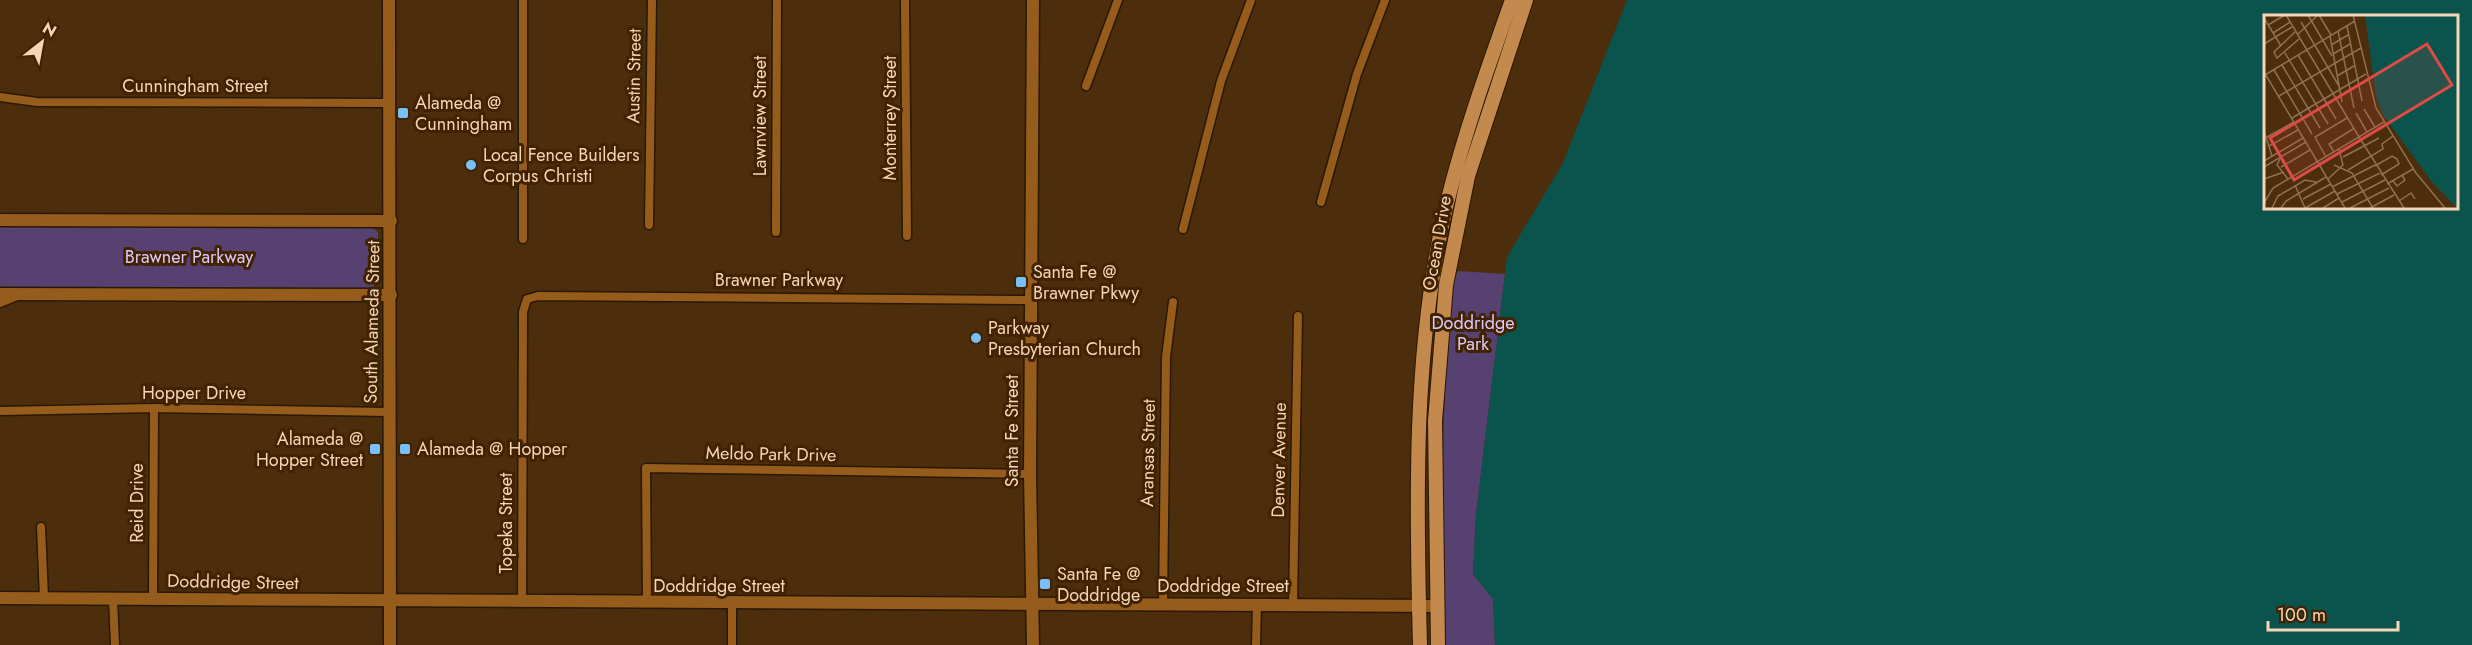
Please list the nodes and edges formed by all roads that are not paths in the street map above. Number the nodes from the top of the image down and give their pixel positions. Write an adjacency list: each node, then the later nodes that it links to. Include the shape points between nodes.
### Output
1 (389, 0): 15 (main road, South Alameda Street)
2 (523, 0): 23 (street)
3 (652, 0): 19 (street, Austin Street)
4 (777, 0): 21 (street, Lawnview Street)
5 (905, 0): 22 (street, Monterrey Street)
6 (1033, 0): 28 (main road, Santa Fe Street)
7 (1118, 0): 13 (street)
8 (1251, 0): 20 (street, via 1221,81)
9 (1385, 0): 16 (street, via 1357,74)
10 (1512, 0): 12 (main road, Ocean Drive)
11 (1526, 0): 12 (main road, Ocean Drive)
12 (1507, 34): 32 (main road, Ocean Drive, via 1462,175)
13 (1086, 86)
14 (0, 97): 15 (street, Cunningham Street, via 37,102)
15 (389, 102): 18 (main road, South Alameda Street)
16 (1321, 202)
17 (0, 220): 18 (main road)
18 (391, 221): 26 (main road, South Alameda Street)
19 (649, 225)
20 (1184, 229)
21 (777, 232)
22 (907, 236)
23 (523, 239)
24 (0, 294): 25 (main road)
25 (23, 294): 26 (main road); 30 (street)
26 (391, 295): 35 (main road, South Alameda Street)
27 (527, 299): 28 (street, Brawner Parkway, via 538,296); 43 (street, Topeka Street, via 523,312)
28 (1030, 300): 36 (main road, Santa Fe Street)
29 (1173, 302): 47 (street, Aransas Street, via 1166,357)
30 (0, 303)
31 (1299, 316): 49 (street, Denver Avenue)
32 (1434, 341): 50 (main road, Ocean Drive, via 1420,418); 51 (main road, Ocean Drive)
33 (154, 408): 34 (street, Hopper Drive); 35 (street, Hopper Drive); 40 (street, Reid Drive)
34 (0, 411)
35 (388, 412): 42 (main road, South Alameda Street)
36 (1030, 474): 44 (street, Meldo Park Drive, via 646,468); 46 (main road, Santa Fe Street)
37 (41, 527): 39 (street)
38 (0, 598): 39 (main road, Doddridge Street)
39 (44, 598): 41 (main road, Doddridge Street)
40 (153, 598): 41 (main road, Doddridge Street); 42 (main road, Doddridge Street)
41 (113, 599): 52 (street)
42 (390, 602): 43 (main road, Doddridge Street); 53 (main road, South Alameda Street)
43 (522, 603): 44 (main road, Doddridge Street)
44 (647, 603): 45 (main road, Doddridge Street)
45 (732, 604): 46 (main road, Doddridge Street); 54 (street)
46 (1034, 604): 47 (main road, Doddridge Street); 55 (main road, Santa Fe Street)
47 (1162, 604): 48 (main road, Doddridge Street)
48 (1257, 604): 49 (main road, Doddridge Street); 56 (street)
49 (1293, 604): 50 (main road, Doddridge Street)
50 (1419, 606): 51 (main road, Doddridge Street); 57 (main road, Ocean Drive)
51 (1437, 606): 58 (main road, Ocean Drive)
52 (115, 645)
53 (390, 645)
54 (732, 645)
55 (1033, 645)
56 (1257, 645)
57 (1420, 645)
58 (1438, 645)

